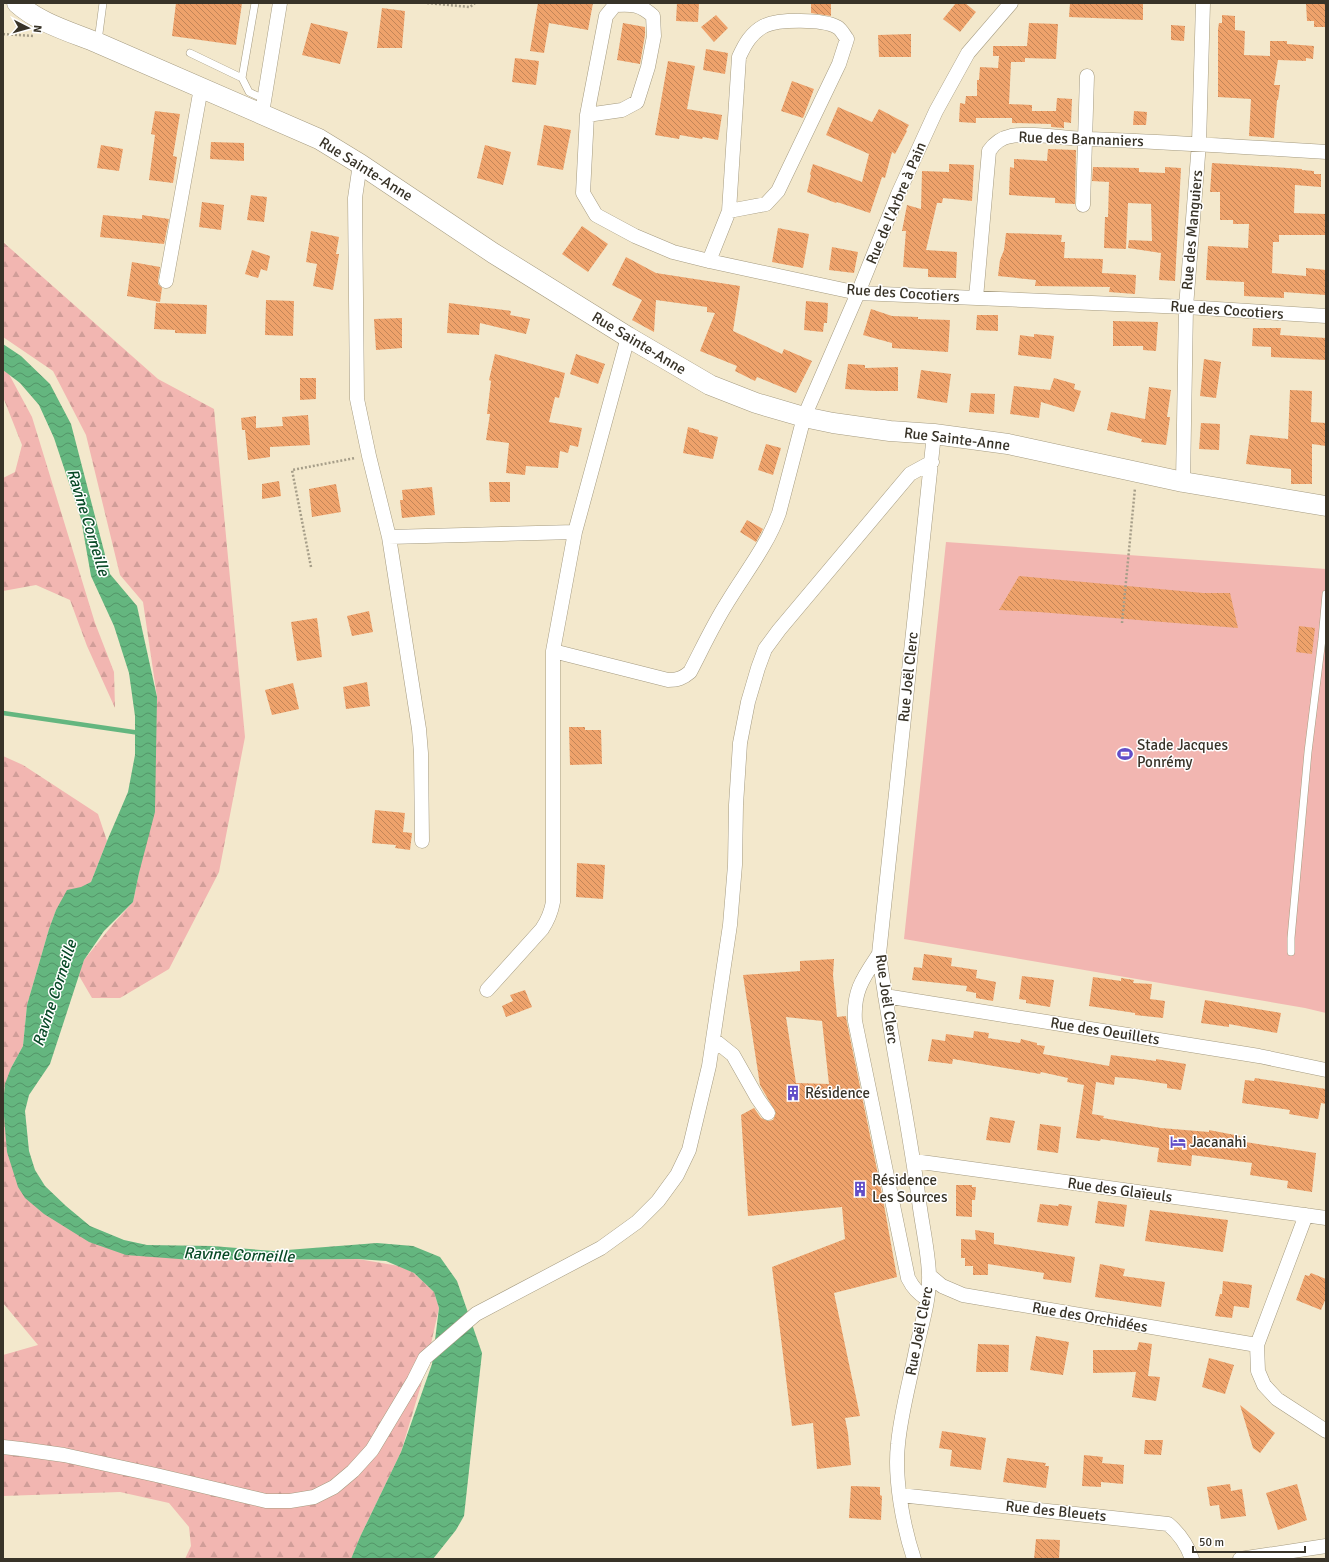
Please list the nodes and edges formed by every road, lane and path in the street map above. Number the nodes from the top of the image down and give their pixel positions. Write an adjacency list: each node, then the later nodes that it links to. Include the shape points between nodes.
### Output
1 (17, 3): 9 (main road, Rue Sainte-Anne, via 41,19)
2 (103, 3): 9 (lane)
3 (255, 3): 12 (lane)
4 (280, 3): 14 (street)
5 (427, 3): 6 (path, via 470,8)
6 (475, 3)
7 (1011, 3): 24 (street, Rue de l'Arbre à Pain, via 968,53 936,111 898,194)
8 (1203, 3): 17 (street, Rue des Manguiers)
9 (98, 43): 13 (main road, Rue Sainte-Anne)
10 (190, 53): 12 (lane)
11 (1087, 76): 16 (street)
12 (242, 78): 14 (lane, via 249,92)
13 (202, 88): 14 (main road, Rue Sainte-Anne); 23 (street)
14 (263, 106): 19 (main road, Rue Sainte-Anne)
15 (587, 115): 15 (street, Rue des Cocotiers, via 606,16 615,6 629,4 644,8 653,16 654,36 637,102 622,110); 22 (street, Rue des Cocotiers, via 583,193 596,214 635,236 673,252)
16 (1085, 139): 17 (street, Rue des Bannaniers); 20 (street); 25 (street, Rue des Bannaniers, via 1028,135 1000,139 993,144 990,151)
17 (1199, 144): 18 (street, Rue des Bannaniers); 26 (street, Rue des Manguiers)
18 (1326, 152)
19 (360, 164): 28 (main road, Rue Sainte-Anne, via 493,253); 31 (street, via 355,198 357,399)
20 (1083, 205)
21 (729, 211): 21 (street, via 739,57 746,41 764,26 784,21 826,22 839,28 847,39 838,64 778,191 766,204); 22 (street)
22 (708, 261): 24 (street, Rue des Cocotiers)
23 (166, 281)
24 (858, 293): 25 (street, Rue des Cocotiers); 29 (street, Rue de l'Arbre à Pain)
25 (976, 298): 26 (street, Rue des Cocotiers)
26 (1186, 307): 27 (street, Rue des Cocotiers); 34 (street, Rue des Manguiers)
27 (1326, 316)
28 (628, 337): 29 (main road, Rue Sainte-Anne, via 710,385 756,403); 36 (street)
29 (804, 417): 30 (main road, Rue Sainte-Anne, via 890,431); 41 (street, Rue de l'Arbre à Pain, via 773,528 726,605 690,672 684,678 668,680)
30 (934, 434): 32 (street, Rue Joël Clerc); 33 (main road, Rue Sainte-Anne, via 1008,444)
31 (369, 456): 37 (street); 38 (path, via 292,470)
32 (932, 462): 44 (street, Rue Joël Clerc); 47 (street, via 910,474 778,630 765,649 748,702 740,743 736,865)
33 (1137, 472): 34 (main road, Rue Sainte-Anne); 40 (path)
34 (1183, 482): 35 (main road, Rue Sainte-Anne)
35 (1326, 506)
36 (575, 532): 37 (street); 41 (street)
37 (389, 537): 42 (street, via 420,742)
38 (311, 567)
39 (1326, 594): 43 (lane, via 1308,752)
40 (1122, 623)
41 (553, 651): 45 (street, via 553,902 548,921 542,929)
42 (422, 841)
43 (1291, 952)
44 (879, 954): 46 (street, Rue Joël Clerc); 54 (street, via 860,984 854,1010 908,1278 919,1294)
45 (487, 990)
46 (884, 996): 48 (street, Rue des Oeuillets, via 1259,1056); 50 (street, Rue Joël Clerc)
47 (713, 1039): 49 (street, via 733,1055); 57 (street, via 689,1150 678,1175 658,1201 637,1222 601,1248 476,1314 425,1358 411,1387 372,1450 334,1488 314,1497 266,1501 64,1455)
48 (1326, 1070)
49 (768, 1113)
50 (914, 1161): 51 (street, Rue des Glaïeuls); 53 (street, Rue Joël Clerc)
51 (1306, 1215): 52 (street, Rue des Glaïeuls); 55 (street)
52 (1326, 1218)
53 (929, 1275): 54 (street, Rue Joël Clerc); 55 (street, Rue des Orchidées, via 942,1286 962,1295)
54 (927, 1299): 58 (street, Rue Joël Clerc, via 901,1421 897,1467)
55 (1257, 1345): 56 (street, via 1258,1371 1264,1385 1277,1399)
56 (1326, 1431)
57 (3, 1447)
58 (900, 1495): 60 (street, Rue Joël Clerc, via 907,1540); 61 (street, Rue des Bleuets, via 1168,1524 1188,1547)
59 (1326, 1546): 62 (street)
60 (914, 1559)
61 (1192, 1559)
62 (1240, 1559)

